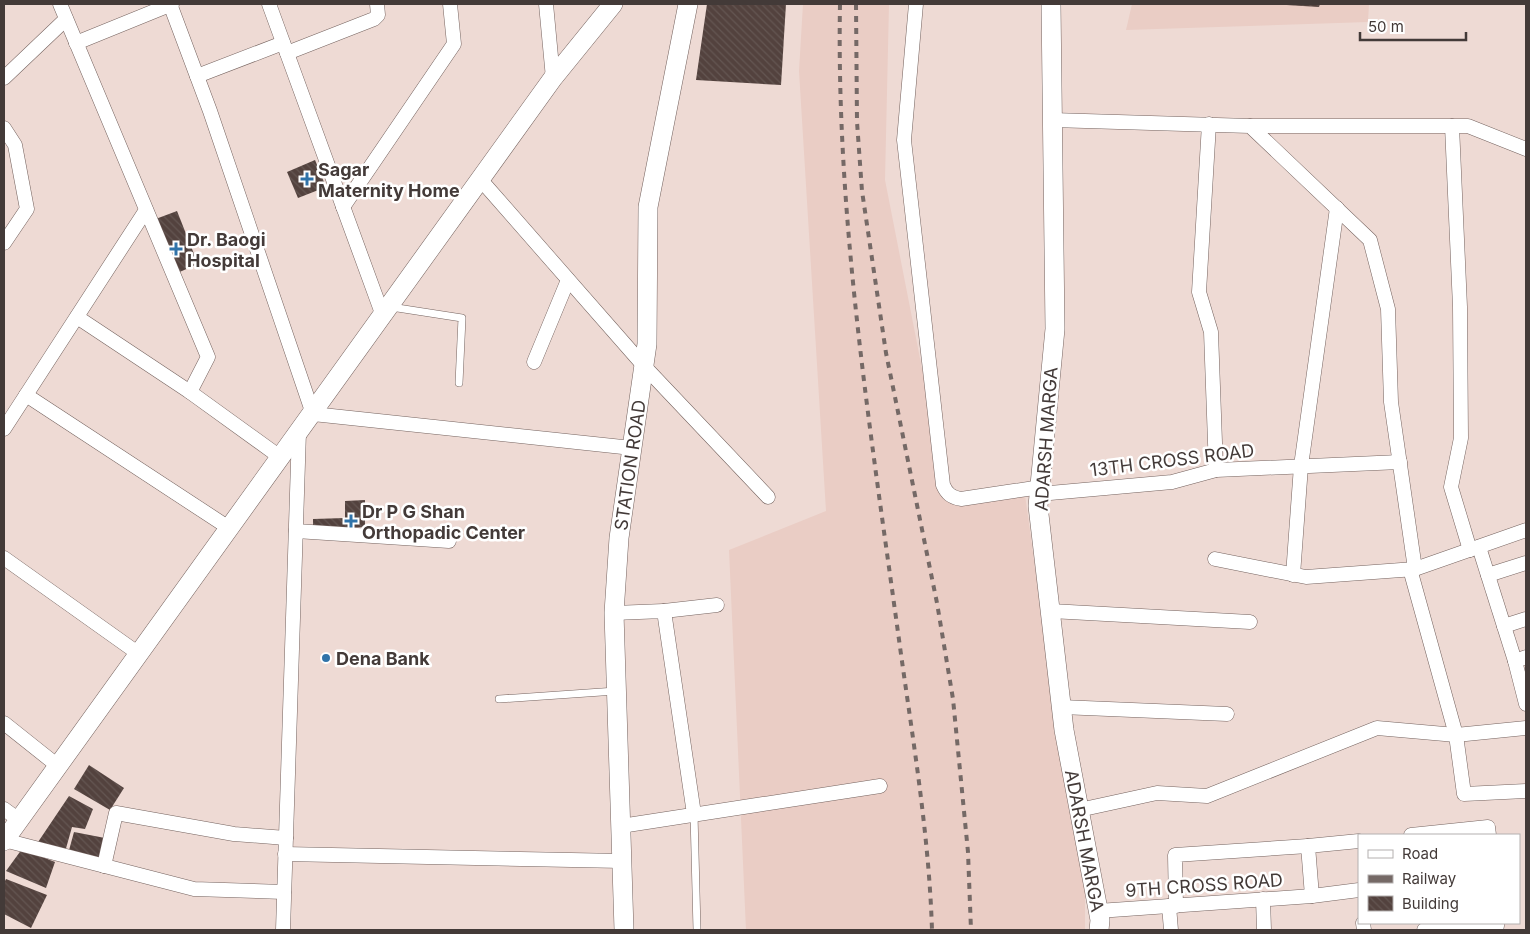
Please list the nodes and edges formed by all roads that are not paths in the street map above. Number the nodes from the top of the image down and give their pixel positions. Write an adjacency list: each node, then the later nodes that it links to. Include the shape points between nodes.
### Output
1 (60, 4): 11 (street)
2 (171, 4): 12 (street); 14 (street)
3 (269, 4): 13 (street)
4 (377, 4): 13 (street, via 378,15 374,19)
5 (450, 4): 24 (street, via 454,44)
6 (546, 4): 16 (street)
7 (613, 4): 16 (main road)
8 (688, 4): 32 (main road, STATION ROAD, via 648,206)
9 (916, 4): 44 (street, 13TH CROSS ROAD, via 904,140 943,485 946,493 961,499)
10 (1051, 4): 17 (main road, ADARSH MARGA)
11 (66, 19): 12 (street); 15 (street)
12 (76, 43): 26 (street)
13 (285, 48): 14 (street); 24 (street)
14 (197, 76): 36 (street)
15 (4, 78)
16 (553, 78): 23 (main road)
17 (1052, 120): 18 (street); 44 (main road, ADARSH MARGA, via 1055,329)
18 (1209, 124): 19 (street); 43 (street, via 1199,292 1211,332)
19 (1250, 126): 20 (street); 25 (street)
20 (1452, 126): 22 (street, via 1468,126); 50 (street, via 1460,307 1461,438 1451,487)
21 (4, 128): 27 (street, via 14,145 27,210)
22 (1526, 149)
23 (480, 179): 28 (street); 29 (main road)
24 (343, 208): 29 (street)
25 (1337, 208): 41 (street, via 1370,240 1388,309 1391,402); 42 (street)
26 (146, 210): 30 (street); 34 (street, via 208,356)
27 (4, 243)
28 (568, 280): 31 (street); 32 (street)
29 (386, 311): 33 (lane, via 462,318); 36 (main road)
30 (77, 317): 34 (street); 35 (street)
31 (534, 362)
32 (644, 366): 39 (main road, STATION ROAD); 45 (street)
33 (459, 383)
34 (190, 392): 40 (street)
35 (26, 395): 37 (street); 46 (street)
36 (313, 414): 38 (main road); 39 (street)
37 (4, 429)
38 (299, 432): 40 (main road); 48 (street)
39 (632, 448): 60 (main road, STATION ROAD, via 619,538)
40 (280, 457): 46 (main road)
41 (1400, 462): 42 (street, 13TH CROSS ROAD); 54 (street)
42 (1301, 466): 43 (street, 13TH CROSS ROAD); 56 (street)
43 (1216, 470): 44 (street, 13TH CROSS ROAD, via 1172,482)
44 (1040, 491): 59 (main road, ADARSH MARGA, via 1038,506)
45 (768, 497)
46 (229, 528): 64 (main road)
47 (1526, 530): 50 (street)
48 (296, 531): 49 (street); 84 (street)
49 (449, 541)
50 (1475, 548): 54 (street); 55 (street)
51 (4, 558): 64 (street)
52 (1214, 558): 56 (street)
53 (1526, 563): 55 (street)
54 (1413, 569): 56 (street); 73 (street)
55 (1488, 575): 63 (street)
56 (1293, 576)
57 (717, 605): 58 (street)
58 (664, 611): 60 (street); 79 (street)
59 (1050, 611): 62 (street); 69 (main road, ADARSH MARGA)
60 (614, 613): 66 (main road, STATION ROAD)
61 (1526, 619): 63 (street)
62 (1250, 622)
63 (1504, 626): 65 (street)
64 (139, 654): 74 (main road)
65 (1521, 659): 68 (street)
66 (616, 691): 67 (lane); 81 (main road, STATION ROAD)
67 (499, 699)
68 (1526, 704)
69 (1062, 707): 70 (street); 78 (main road, ADARSH MARGA)
70 (1227, 714)
71 (4, 723): 74 (street)
72 (1526, 728): 73 (street)
73 (1456, 736): 76 (street, via 1464,794); 78 (street, via 1377,728 1207,796 1157,794)
74 (58, 766): 80 (main road)
75 (880, 786): 79 (street)
76 (1526, 790)
77 (4, 809): 80 (street)
78 (1079, 810): 96 (main road, ADARSH MARGA)
79 (694, 814): 81 (street); 101 (lane)
80 (19, 820): 86 (main road)
81 (621, 826): 89 (main road, STATION ROAD)
82 (1421, 834): 83 (street, via 1488,827)
83 (1489, 834)
84 (286, 838): 88 (street); 90 (street, via 234,834 116,813)
85 (1358, 840): 87 (street)
86 (4, 841): 90 (street)
87 (1308, 846): 93 (street); 95 (street, via 1175,855)
88 (285, 854): 89 (street); 92 (street)
89 (622, 861): 100 (main road, STATION ROAD)
90 (104, 866): 92 (street, via 194,888)
91 (1358, 890): 93 (street, 9TH CROSS ROAD)
92 (284, 892): 99 (street)
93 (1312, 896): 94 (street, 9TH CROSS ROAD)
94 (1263, 900): 95 (street, 9TH CROSS ROAD); 104 (street)
95 (1173, 906): 96 (street, 9TH CROSS ROAD); 103 (street)
96 (1098, 911): 102 (main road, ADARSH MARGA)
97 (1496, 924): 98 (street)
98 (1479, 929): 105 (street)
99 (283, 930)
100 (624, 930)
101 (697, 930)
102 (1100, 930)
103 (1171, 930)
104 (1264, 930)
105 (1424, 930)

